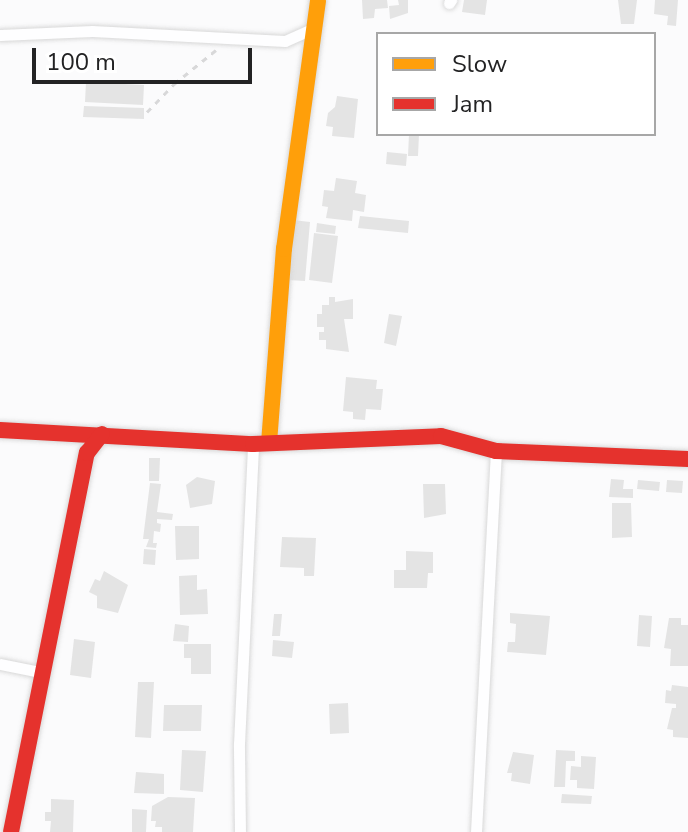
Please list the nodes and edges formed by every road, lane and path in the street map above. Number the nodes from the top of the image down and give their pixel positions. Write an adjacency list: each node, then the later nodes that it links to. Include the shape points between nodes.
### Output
1 (318, 0): 2 (street)
2 (312, 29): 5 (street); 6 (street)
3 (0, 35): 4 (street, via 92,31)
4 (228, 39): 5 (street); 7 (path)
5 (285, 41): 6 (street)
6 (309, 55): 11 (street)
7 (147, 112)
8 (0, 430): 9 (street)
9 (75, 432): 10 (street); 13 (street)
10 (102, 434): 11 (street); 13 (street)
11 (261, 443): 12 (street, via 441,436); 18 (street, via 239,744)
12 (496, 451): 14 (street); 19 (street)
13 (87, 453): 16 (street)
14 (688, 459)
15 (0, 664): 16 (street)
16 (40, 672): 17 (street)
17 (11, 832)
18 (240, 832)
19 (476, 832)

